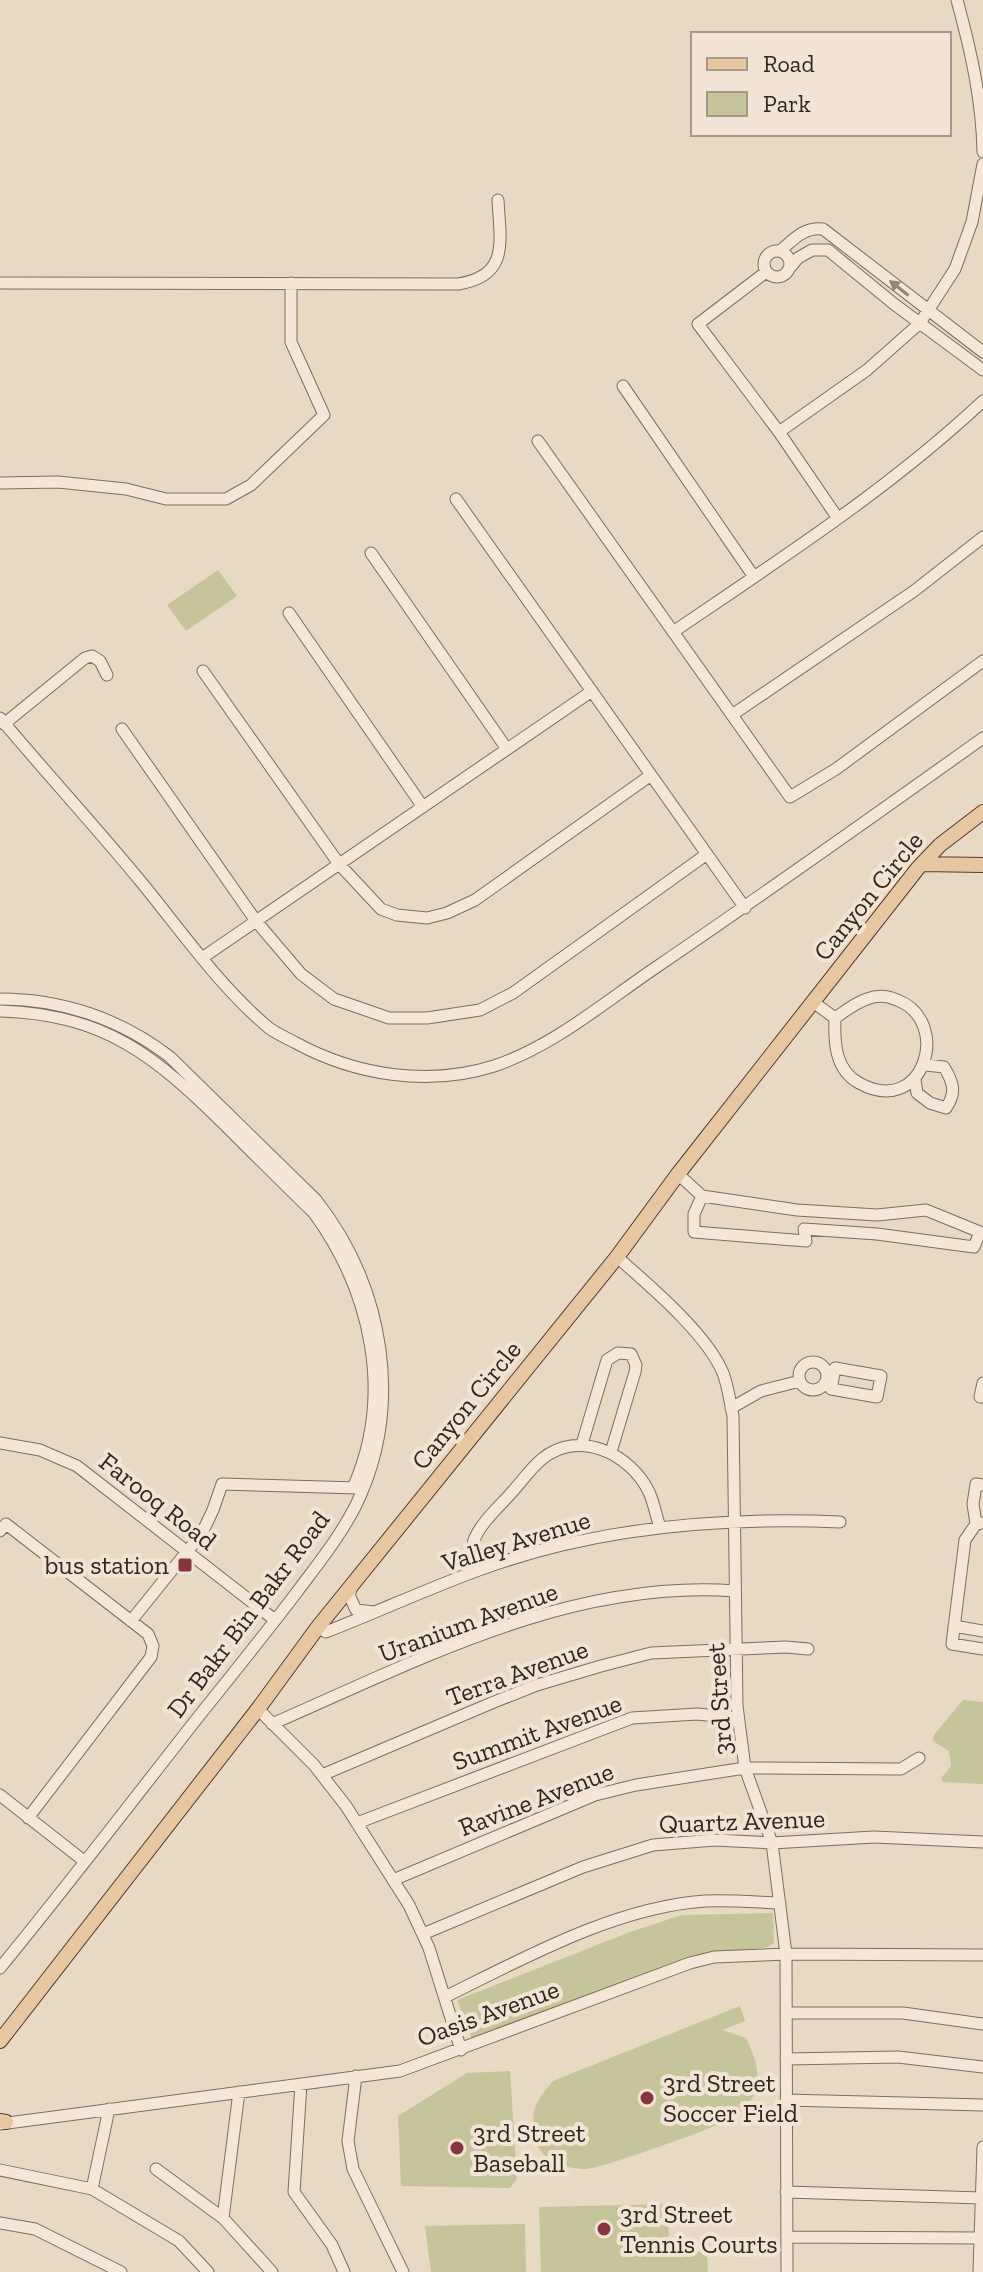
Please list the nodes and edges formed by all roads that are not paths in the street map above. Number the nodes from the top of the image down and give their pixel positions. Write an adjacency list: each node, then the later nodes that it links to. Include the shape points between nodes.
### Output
1 (957, 0): 2 (street)
2 (977, 53): 3 (street)
3 (983, 152)
4 (983, 164): 11 (street, via 972,222 955,269)
5 (498, 200): 10 (street, via 500,257 474,281)
6 (780, 251): 7 (street, via 788,257); 8 (street, via 768,253); 11 (street, one-way to 6, via 823,229 801,232)
7 (788, 270): 8 (street, via 781,276); 12 (street, via 812,250 828,250)
8 (766, 272): 17 (street, via 698,324)
9 (0, 283): 10 (street)
10 (291, 283): 19 (street, via 291,342 324,415 251,485 226,499 166,499 58,482)
11 (928, 310): 12 (street); 13 (street)
12 (920, 323): 14 (street); 17 (street, via 867,370)
13 (983, 352)
14 (983, 370)
15 (623, 386): 24 (street)
16 (983, 401): 21 (street, via 947,435)
17 (779, 432): 21 (street)
18 (538, 441): 26 (street)
19 (0, 483)
20 (456, 499): 30 (street)
21 (837, 517): 24 (street)
22 (983, 537): 31 (street, via 914,591)
23 (371, 553): 35 (street)
24 (754, 577): 26 (street)
25 (289, 613): 37 (street)
26 (673, 632): 31 (street)
27 (983, 661): 31 (street, via 790,797)
28 (203, 671): 40 (street)
29 (107, 675): 32 (street, via 100,661 85,658)
30 (592, 691): 35 (street); 36 (street)
31 (732, 715)
32 (2, 721): 45 (street)
33 (122, 729): 44 (street)
34 (983, 738): 43 (street)
35 (507, 749): 37 (street)
36 (651, 775): 39 (street); 40 (street, via 475,900 447,913 427,918 381,909)
37 (423, 807): 40 (street)
38 (983, 812): 41 (main road, Canyon Circle)
39 (707, 854): 43 (street); 44 (street, via 513,993 480,1010 427,1018 389,1018 334,999 301,974)
40 (339, 864): 44 (street)
41 (922, 864): 42 (main road); 47 (main road, Canyon Circle)
42 (983, 865)
43 (745, 908): 45 (street, via 543,1044 494,1066 456,1074 387,1076 316,1054 271,1029)
44 (256, 921): 45 (street)
45 (202, 958)
46 (0, 999): 65 (street, Dr Bakr Bin Bakr Road, via 62,1004 113,1022 153,1044 305,1189 335,1225 371,1304 383,1368 380,1429)
47 (813, 1002): 49 (street); 54 (main road, Canyon Circle)
48 (0, 1011): 65 (street, via 76,1022 139,1049 178,1079 330,1234 372,1343 371,1432)
49 (835, 1018): 50 (street, via 869,998 888,996 910,1005 927,1043); 52 (street, via 834,1041 843,1069 859,1084)
50 (926, 1065): 51 (street); 53 (street, via 944,1067 953,1081 953,1098 946,1108)
51 (915, 1080): 52 (street); 53 (street)
52 (898, 1090): 53 (street)
53 (917, 1093)
54 (678, 1174): 55 (street); 56 (main road, Canyon Circle)
55 (702, 1196): 55 (street, via 694,1232 806,1241 804,1229 974,1247 980,1232 926,1210 877,1215)
56 (617, 1257): 60 (street, 3rd Street, via 701,1338 723,1372); 73 (main road, Canyon Circle)
57 (800, 1381): 57 (street, via 802,1368 810,1363 823,1366 830,1379 815,1390); 60 (street, via 761,1391)
58 (983, 1383): 59 (street)
59 (983, 1397)
60 (731, 1408): 68 (street, 3rd Street)
61 (0, 1443): 71 (street, Farooq Road, via 40,1450 77,1466)
62 (582, 1444): 63 (street); 63 (street, via 607,1360 618,1353 631,1354 635,1372); 72 (street, via 560,1447 541,1459 486,1523 474,1541)
63 (611, 1452): 69 (street, via 637,1474)
64 (983, 1485): 67 (street, via 976,1484 973,1504)
65 (358, 1488): 71 (street, via 222,1484 209,1521); 76 (street, Dr Bakr Bin Bakr Road, via 341,1530)
66 (840, 1522): 68 (street, Valley Avenue)
67 (980, 1523): 78 (street, via 965,1540)
68 (735, 1524): 69 (street, Valley Avenue); 74 (street, 3rd Street)
69 (660, 1527): 72 (street, Valley Avenue, via 563,1544)
70 (0, 1531): 77 (street, via 6,1524)
71 (187, 1552): 76 (street, Farooq Road); 77 (street)
72 (480, 1569): 75 (street, Valley Avenue)
73 (353, 1585): 75 (street, via 349,1595 356,1610); 79 (main road, Canyon Circle)
74 (735, 1591): 81 (street, 3rd Street); 86 (street, Uranium Avenue, via 655,1591 523,1619)
75 (382, 1610): 79 (street, Valley Avenue, via 326,1632)
76 (275, 1620): 95 (street, Dr Bakr Bin Bakr Road)
77 (131, 1621): 91 (street, via 151,1639 151,1657)
78 (954, 1626): 80 (street); 83 (street, via 952,1644)
79 (318, 1627): 84 (main road, Canyon Circle)
80 (983, 1631)
81 (736, 1649): 82 (street, Terra Avenue); 85 (street, 3rd Street); 89 (street, Terra Avenue, via 651,1653 537,1685)
82 (808, 1649)
83 (983, 1649)
84 (258, 1709): 86 (street); 105 (main road, Canyon Circle)
85 (738, 1718): 88 (street, 3rd Street); 92 (street, Summit Avenue, via 632,1718)
86 (272, 1724): 89 (street)
87 (919, 1758): 88 (street, Ravine Avenue, via 901,1769)
88 (745, 1768): 93 (street, 3rd Street); 96 (street, Ravine Avenue, via 595,1795)
89 (322, 1775): 92 (street)
90 (0, 1795): 91 (street)
91 (28, 1818): 95 (street)
92 (357, 1823): 96 (street)
93 (781, 1842): 94 (street, Quartz Avenue, via 874,1837); 97 (street, 3rd Street); 98 (street, Quartz Avenue, via 653,1845 583,1867)
94 (983, 1842)
95 (84, 1861): 101 (street, Dr Bakr Bin Bakr Road)
96 (393, 1880): 98 (street)
97 (780, 1903): 99 (street, 3rd Street); 102 (street, via 704,1901 651,1910 532,1954)
98 (423, 1934): 102 (street)
99 (786, 1954): 100 (street, Oasis Avenue); 103 (street, 3rd Street); 106 (street, Oasis Avenue, via 690,1963)
100 (983, 1955)
101 (0, 1968)
102 (445, 1997): 106 (street)
103 (786, 2013): 104 (street, via 903,2013); 107 (street, 3rd Street)
104 (983, 2024)
105 (0, 2041)
106 (461, 2050): 109 (street, Oasis Avenue, via 400,2071)
107 (786, 2059): 108 (street, via 898,2057); 112 (street, 3rd Street)
108 (983, 2067)
109 (356, 2076): 110 (street, Oasis Avenue); 130 (street, via 348,2141 353,2169)
110 (301, 2084): 111 (street, Oasis Avenue); 129 (street, via 294,2192 332,2245)
111 (239, 2092): 114 (street, Oasis Avenue); 122 (street)
112 (786, 2100): 113 (street); 120 (street, 3rd Street)
113 (983, 2105)
114 (109, 2109): 115 (street, Oasis Avenue); 119 (street)
115 (2, 2122)
116 (983, 2147): 121 (street)
117 (156, 2169): 122 (street)
118 (0, 2170): 119 (street)
119 (92, 2189): 128 (street, via 179,2241)
120 (786, 2192): 121 (street); 124 (street, 3rd Street)
121 (981, 2198): 125 (street)
122 (223, 2218): 126 (street)
123 (0, 2223): 127 (street, via 35,2229)
124 (787, 2237): 125 (street); 131 (street, 3rd Street)
125 (980, 2238): 132 (street)
126 (269, 2271)
127 (121, 2272)
128 (208, 2272)
129 (344, 2272)
130 (403, 2272)
131 (787, 2272)
132 (979, 2272)

